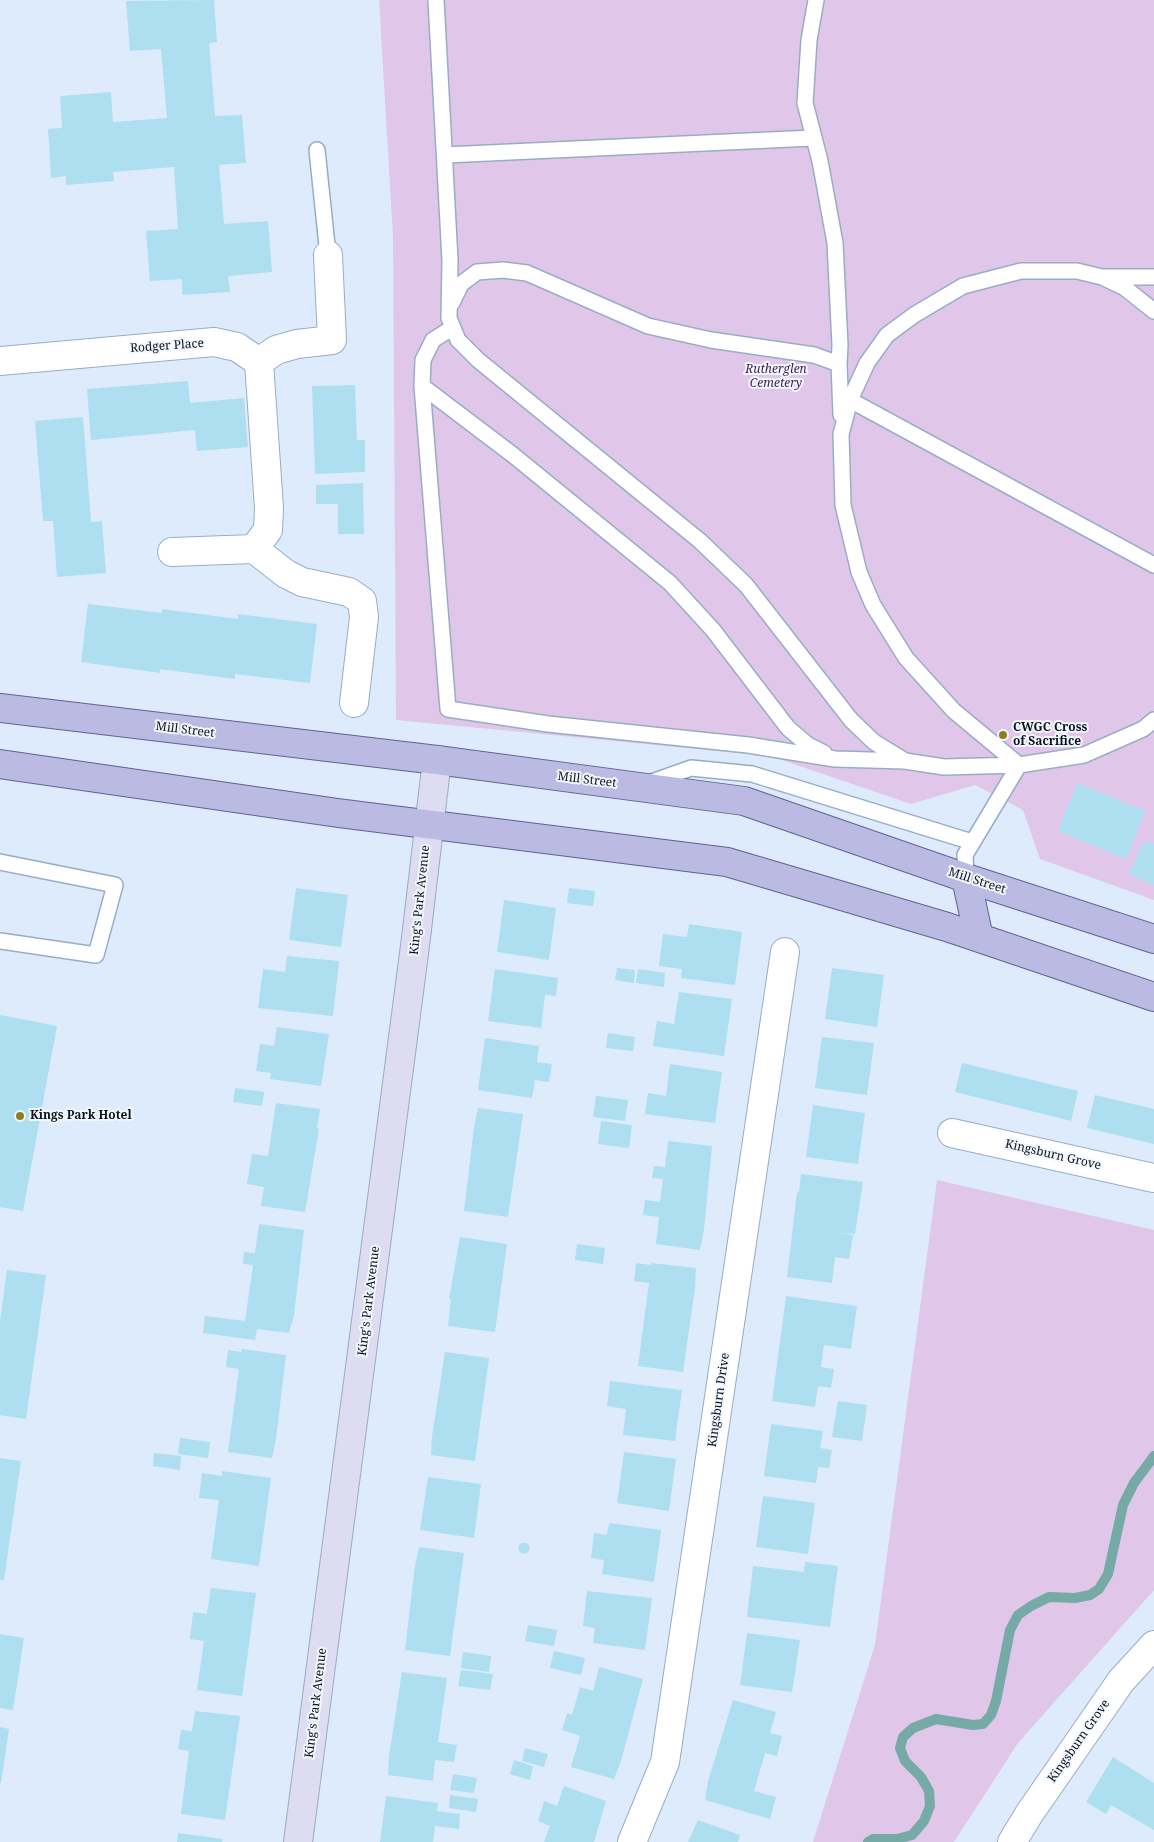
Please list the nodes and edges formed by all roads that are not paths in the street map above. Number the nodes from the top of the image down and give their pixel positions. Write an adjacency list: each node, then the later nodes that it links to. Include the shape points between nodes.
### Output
1 (436, 0): 5 (lane)
2 (816, 0): 3 (lane, via 805,103)
3 (813, 138): 5 (lane); 13 (lane, via 836,243)
4 (317, 150): 6 (lane)
5 (445, 155): 10 (lane)
6 (328, 255): 12 (street, via 332,340 276,350)
7 (1102, 277): 8 (lane); 9 (lane, via 1125,288); 15 (lane, via 1077,271 1021,272 963,286 887,335 867,363)
8 (1154, 277)
9 (1154, 310)
10 (450, 323): 13 (lane, via 454,298 461,284 477,272 503,270 548,280 648,326 711,340 814,354); 14 (lane, via 433,340 423,360); 25 (lane, via 458,340 478,360 700,541 746,585 851,720 874,742)
11 (0, 361): 12 (street, Rodger Place, via 214,342 237,347)
12 (259, 362): 17 (street, via 269,508 268,530)
13 (839, 364): 16 (lane)
14 (422, 386): 24 (lane, via 513,455 670,583 713,630 788,728 808,745); 24 (lane, via 448,709 548,724 748,744)
15 (850, 400): 16 (lane); 19 (lane)
16 (841, 434): 27 (lane, via 843,505 859,572 873,605 906,658 954,710)
17 (254, 548): 18 (street); 20 (street, via 286,574 302,582 349,592 362,601 364,617)
18 (172, 552)
19 (1154, 564)
20 (354, 703)
21 (0, 708): 23 (main road, Mill Street)
22 (1154, 720): 27 (lane, via 1143,729 1084,755)
23 (437, 760): 28 (main road, Mill Street); 29 (main road, King's Park Avenue)
24 (848, 760): 25 (lane)
25 (906, 761): 27 (lane, via 944,767)
26 (0, 764): 29 (main road)
27 (1019, 765): 30 (lane)
28 (638, 787): 30 (lane, via 691,768 752,774); 32 (main road, Mill Street, via 744,801)
29 (428, 823): 33 (main road, via 727,862); 41 (main road, King's Park Avenue, via 416,938)
30 (972, 842): 32 (lane, via 965,855)
31 (0, 862): 35 (lane, via 115,885 96,955)
32 (966, 878): 33 (main road); 34 (main road, Mill Street)
33 (979, 938): 37 (main road)
34 (1154, 939)
35 (0, 941)
36 (785, 952): 42 (street, Kingsburn Drive, via 665,1762)
37 (1154, 997)
38 (952, 1133): 39 (street, Kingsburn Grove)
39 (1154, 1178)
40 (1154, 1644): 43 (street, Kingsburn Grove, via 1121,1681)
41 (298, 1842)
42 (632, 1842)
43 (1012, 1842)

